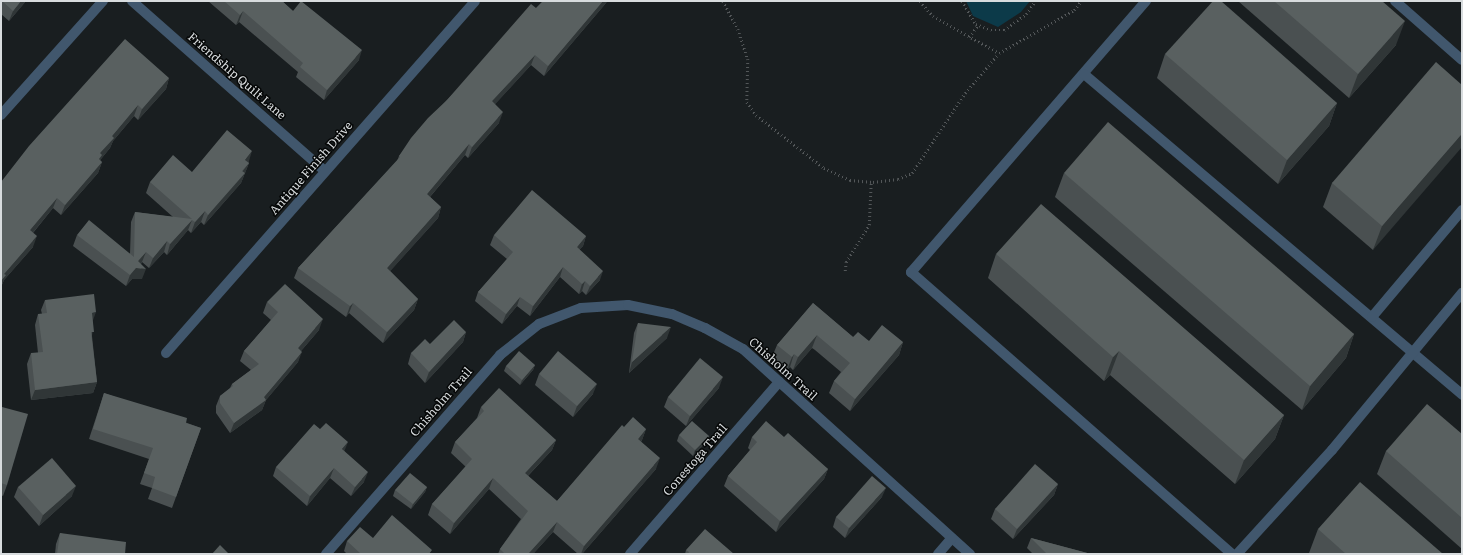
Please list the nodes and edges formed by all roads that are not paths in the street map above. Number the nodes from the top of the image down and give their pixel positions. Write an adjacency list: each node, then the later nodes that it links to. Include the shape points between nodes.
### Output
1 (103, 1): 8 (street)
2 (132, 1): 9 (street, Friendship Quilt Lane)
3 (475, 1): 9 (street, Antique Finish Drive)
4 (1146, 1): 7 (street)
5 (1395, 1): 6 (street)
6 (1462, 60)
7 (1084, 74): 12 (street); 22 (street, via 911,272)
8 (1, 115)
9 (325, 171): 14 (street, Antique Finish Drive)
10 (1462, 210): 12 (street)
11 (1462, 293): 13 (street)
12 (1372, 317): 13 (street)
13 (1412, 350): 16 (street); 23 (street, via 1332,450)
14 (166, 353)
15 (779, 382): 17 (street, Chisholm Trail); 18 (street, Chisholm Trail, via 743,349 705,328 672,314 628,305 580,308 539,324 500,355); 19 (street, Conestoga Trail)
16 (1461, 392)
17 (952, 538): 20 (street); 21 (street, Chisholm Trail)
18 (326, 554)
19 (630, 554)
20 (938, 554)
21 (970, 554)
22 (1232, 554)
23 (1237, 554)

